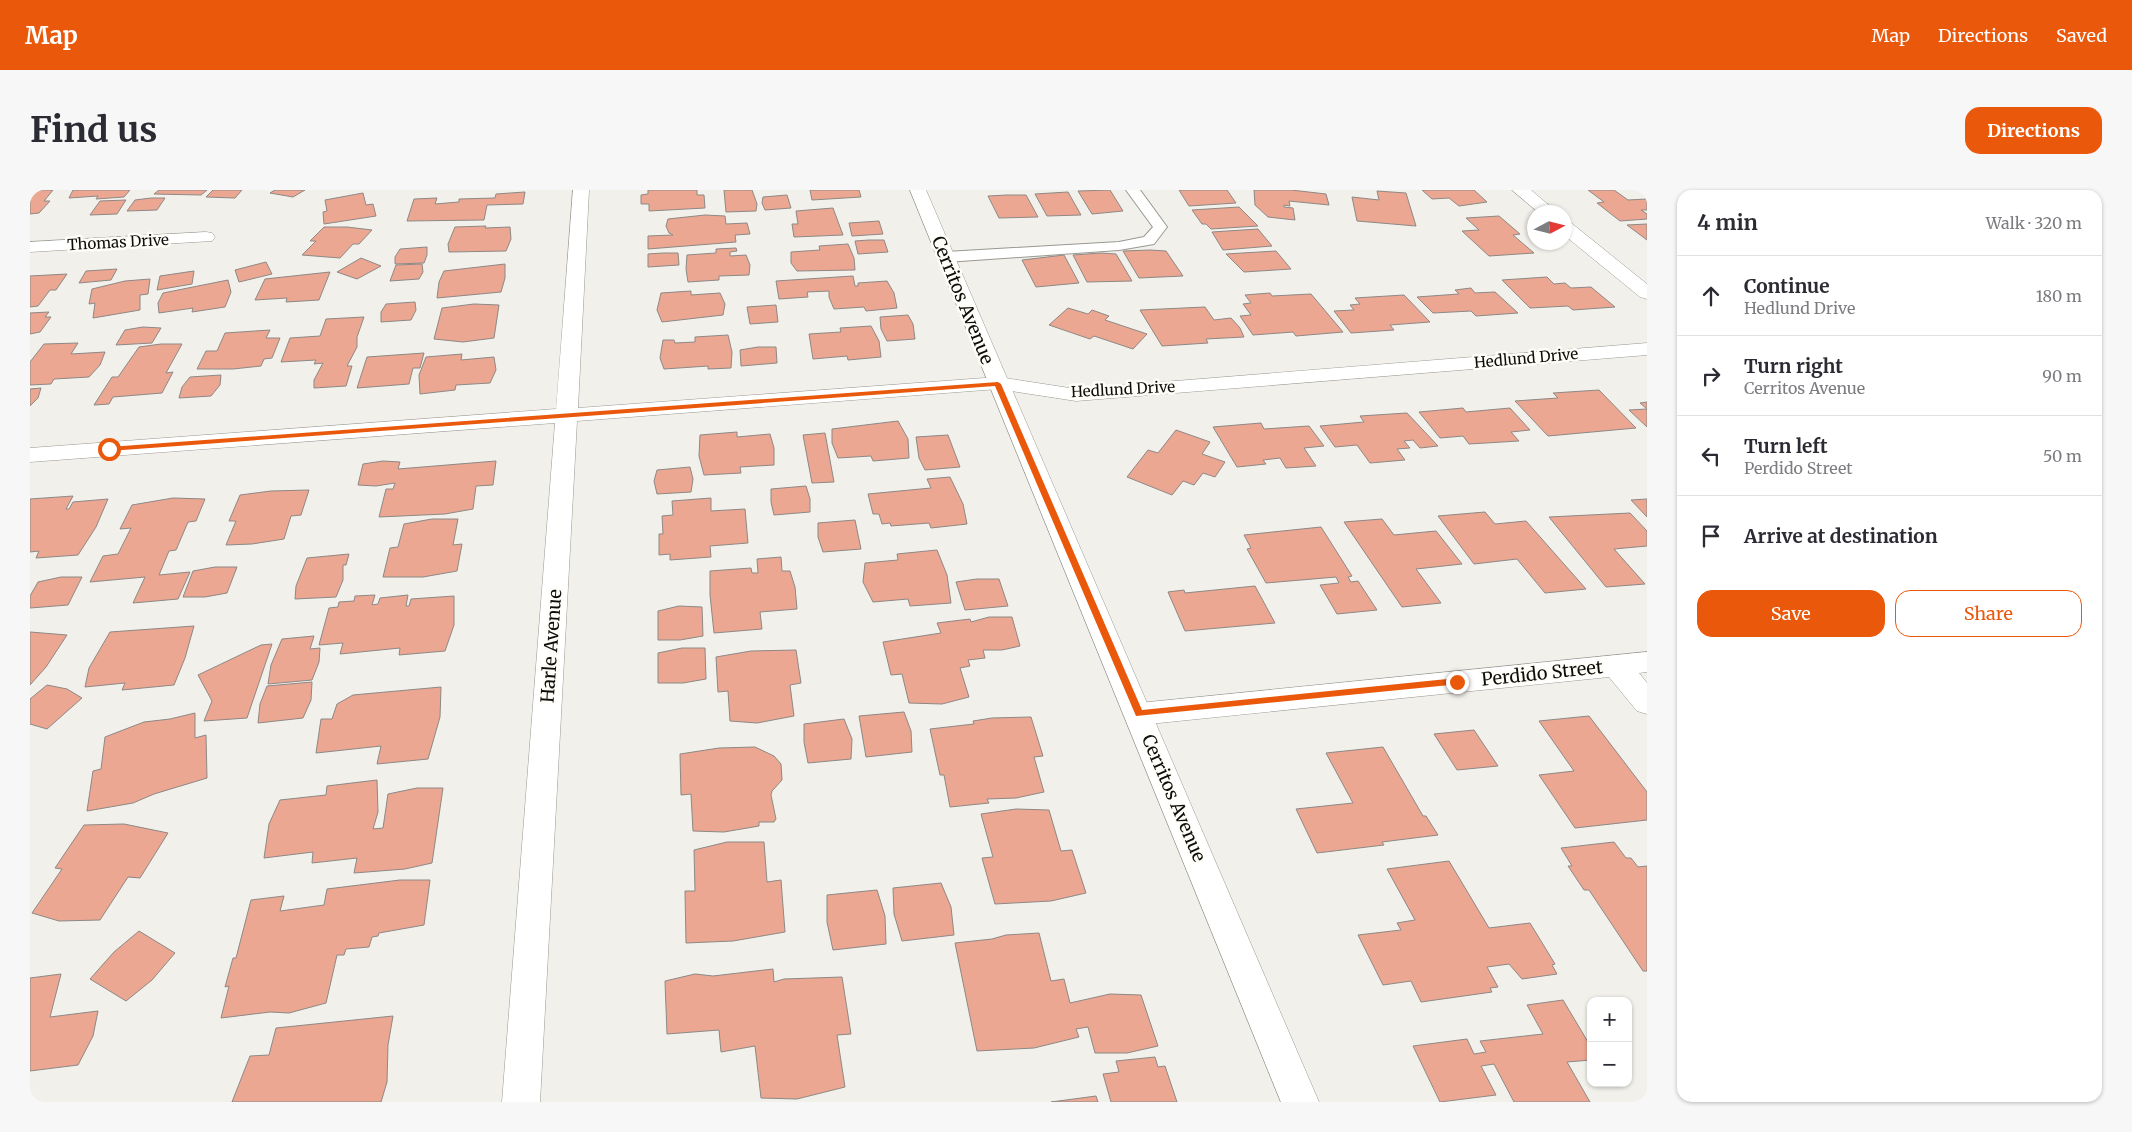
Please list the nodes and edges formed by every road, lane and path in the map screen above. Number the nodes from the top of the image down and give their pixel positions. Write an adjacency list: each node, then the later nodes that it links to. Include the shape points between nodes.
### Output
1 (580, 190): 13 (street, Harle Avenue)
2 (918, 190): 9 (street, Cerritos Avenue)
3 (1133, 190): 9 (lane, via 1160,227 1149,241 1119,246)
4 (1520, 190): 5 (street)
5 (1539, 205)
6 (1572, 232): 10 (street)
7 (206, 237): 8 (street, Thomas Drive)
8 (30, 247)
9 (946, 257): 12 (street, Cerritos Avenue)
10 (1647, 293)
11 (1647, 348): 12 (street, Hedlund Drive, via 1076,394)
12 (998, 384): 13 (street, Hedlund Drive); 18 (street, Cerritos Avenue)
13 (566, 414): 14 (street, Hedlund Drive); 19 (street, Harle Avenue)
14 (30, 455)
15 (1647, 662): 16 (street, Perdido Street)
16 (1616, 666): 17 (street); 18 (street, Perdido Street)
17 (1647, 703)
18 (1139, 714): 20 (street, Cerritos Avenue)
19 (521, 1102)
20 (1300, 1102)

